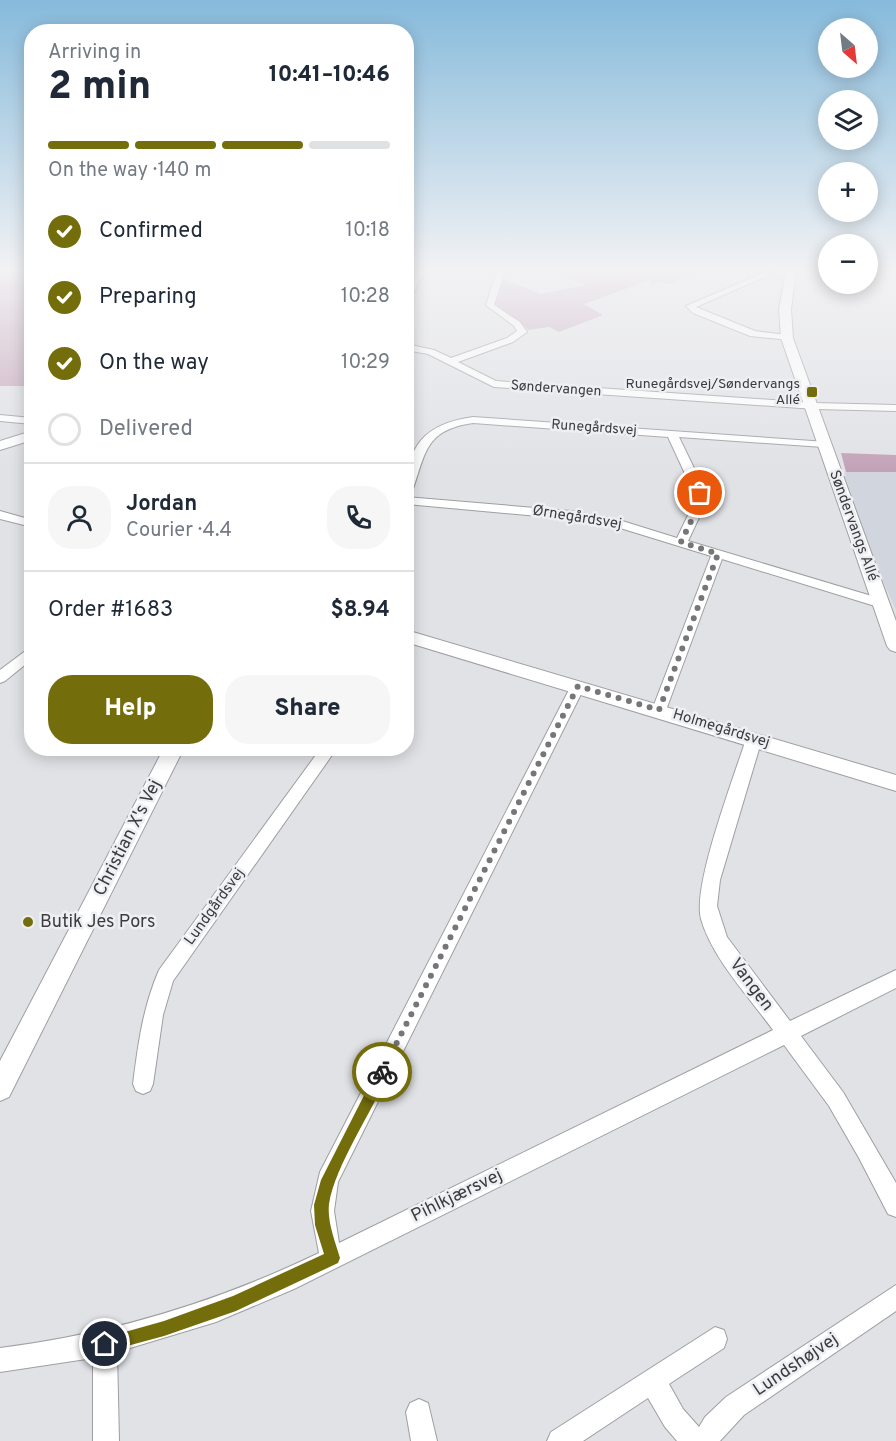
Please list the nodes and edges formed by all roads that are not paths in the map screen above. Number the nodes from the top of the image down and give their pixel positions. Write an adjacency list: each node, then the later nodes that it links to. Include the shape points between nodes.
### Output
1 (513, 338): 4 (street)
2 (787, 338): 5 (street, Søndervangs Allé)
3 (414, 349): 4 (street, Søndervangen, via 431,352)
4 (450, 363): 5 (street, Søndervangen, via 487,382 503,385)
5 (811, 405): 6 (street); 11 (street, Søndervangs Allé)
6 (895, 409)
7 (0, 418): 8 (street)
8 (24, 420)
9 (672, 434): 11 (street, Runegårdsvej); 13 (street, Runegårdsvej, via 473,420 445,424 428,436); 17 (street, via 700,493 698,507)
10 (24, 438): 12 (street)
11 (824, 444): 19 (street, Søndervangs Allé)
12 (0, 446)
13 (414, 472)
14 (414, 501): 17 (street, Ørnegårdsvej, via 595,518)
15 (0, 515): 16 (street)
16 (24, 522)
17 (681, 542): 18 (street, Ørnegårdsvej)
18 (718, 554): 19 (street, Ørnegårdsvej); 25 (street)
19 (880, 603): 21 (street, Søndervangs Allé)
20 (414, 640): 24 (street, Holmegårdsvej)
21 (896, 646)
22 (24, 658): 23 (street)
23 (0, 678)
24 (578, 686): 25 (street, Holmegårdsvej); 35 (street, via 328,1180 322,1225)
25 (659, 710): 26 (street, Holmegårdsvej)
26 (754, 739): 29 (street, Holmegårdsvej); 31 (street, Vangen, via 706,901 709,920 720,943)
27 (170, 756): 33 (street, Christian X's Vej)
28 (324, 756): 32 (street, Lundgårdsvej, via 166,976 155,1007)
29 (896, 783)
30 (896, 979): 31 (street, Pihlkjærsvej)
31 (787, 1032): 34 (street, Vangen, via 836,1099); 35 (street, Pihlkjærsvej)
32 (143, 1084)
33 (0, 1088)
34 (896, 1206)
35 (333, 1258): 38 (street, Pihlkjærsvej, via 236,1303 164,1329)
36 (896, 1297): 46 (street, Lundshøjvej, via 735,1406)
37 (715, 1339): 40 (street)
38 (105, 1344): 39 (street, Pihlkjærsvej); 42 (street)
39 (0, 1360)
40 (652, 1380): 44 (street); 45 (street, via 674,1418)
41 (419, 1413): 43 (street)
42 (106, 1441)
43 (424, 1441)
44 (560, 1441)
45 (694, 1441)
46 (705, 1441)

